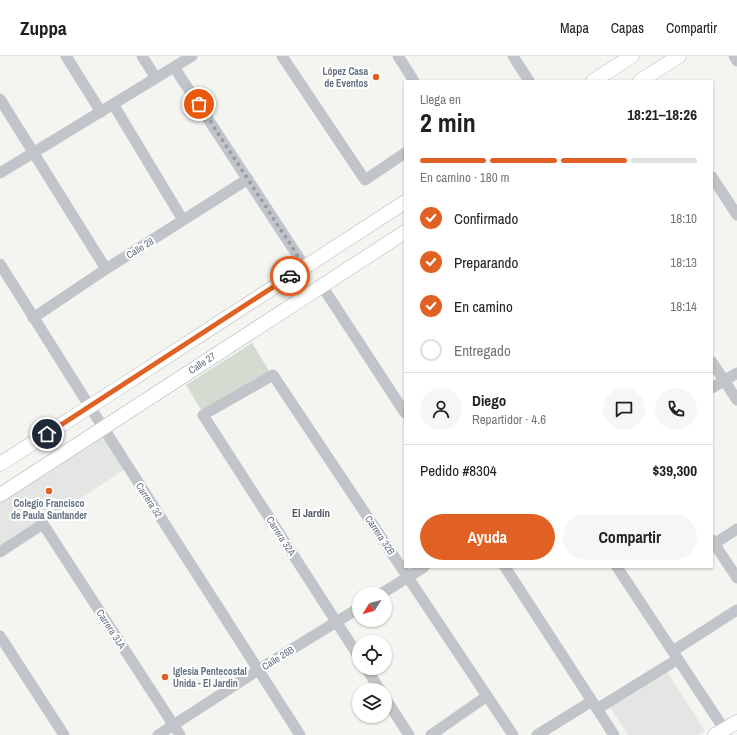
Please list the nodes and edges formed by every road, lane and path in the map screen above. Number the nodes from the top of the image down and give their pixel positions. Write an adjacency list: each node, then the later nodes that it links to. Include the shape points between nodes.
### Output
1 (66, 56): 19 (street)
2 (142, 56): 12 (street)
3 (192, 56): 11 (street)
4 (282, 56): 21 (street, via 365,180)
5 (398, 56): 13 (street)
6 (513, 56): 14 (street)
7 (632, 56): 15 (main road)
8 (679, 56): 16 (main road)
9 (734, 56): 10 (street)
10 (737, 61)
11 (174, 67): 12 (street); 23 (street)
12 (156, 78): 18 (street)
13 (413, 80)
14 (528, 80)
15 (595, 80)
16 (646, 80)
17 (0, 99): 20 (street)
18 (113, 104): 19 (street); 27 (street)
19 (100, 112): 20 (street)
20 (33, 153): 22 (street); 31 (street)
21 (404, 154)
22 (0, 173)
23 (248, 179): 27 (street, Calle 28); 30 (street)
24 (713, 179): 26 (street)
25 (404, 203): 30 (main road)
26 (737, 215)
27 (183, 220): 31 (street, Calle 28)
28 (404, 233): 32 (main road, Calle 27)
29 (0, 264): 33 (street, Carrera 32)
30 (305, 267): 39 (main road)
31 (106, 269): 33 (street, Calle 28)
32 (322, 286): 40 (street); 42 (main road, Calle 27)
33 (33, 318): 39 (street, Carrera 32)
34 (713, 364): 36 (street)
35 (737, 373): 36 (street)
36 (724, 380): 37 (street); 38 (street)
37 (713, 387)
38 (737, 400)
39 (90, 407): 42 (street, Carrera 32); 43 (main road)
40 (404, 411)
41 (203, 416): 51 (street, Carrera 32B, via 273,375); 56 (street, Carrera 32A)
42 (103, 428): 44 (main road, Calle 27); 60 (street, Carrera 32)
43 (0, 464)
44 (0, 495)
45 (737, 529): 46 (street)
46 (713, 542): 52 (street)
47 (0, 552): 65 (street, Carrera 31A, via 43,524)
48 (422, 568): 51 (street)
49 (506, 568): 62 (street)
50 (618, 568): 59 (street)
51 (408, 577): 53 (street); 61 (street, Carrera 32B)
52 (737, 578)
53 (392, 587)
54 (737, 610): 59 (street)
55 (352, 612): 56 (street, Calle 26B)
56 (336, 622): 58 (street, Carrera 32A); 60 (street, Calle 26B)
57 (0, 636): 67 (street)
58 (352, 646)
59 (675, 655): 62 (street); 66 (street)
60 (259, 670): 65 (street, Calle 26B); 70 (street, Carrera 32)
61 (487, 696): 72 (street); 73 (street, Carrera 32B)
62 (595, 705): 74 (street); 75 (street)
63 (392, 709): 71 (street)
64 (737, 722): 66 (main road)
65 (174, 725): 68 (street, Calle 26B); 69 (street, Carrera 31A)
66 (719, 732)
67 (64, 735)
68 (158, 735)
69 (180, 735)
70 (300, 735)
71 (409, 735)
72 (431, 735)
73 (513, 735)
74 (537, 735)
75 (614, 735)

